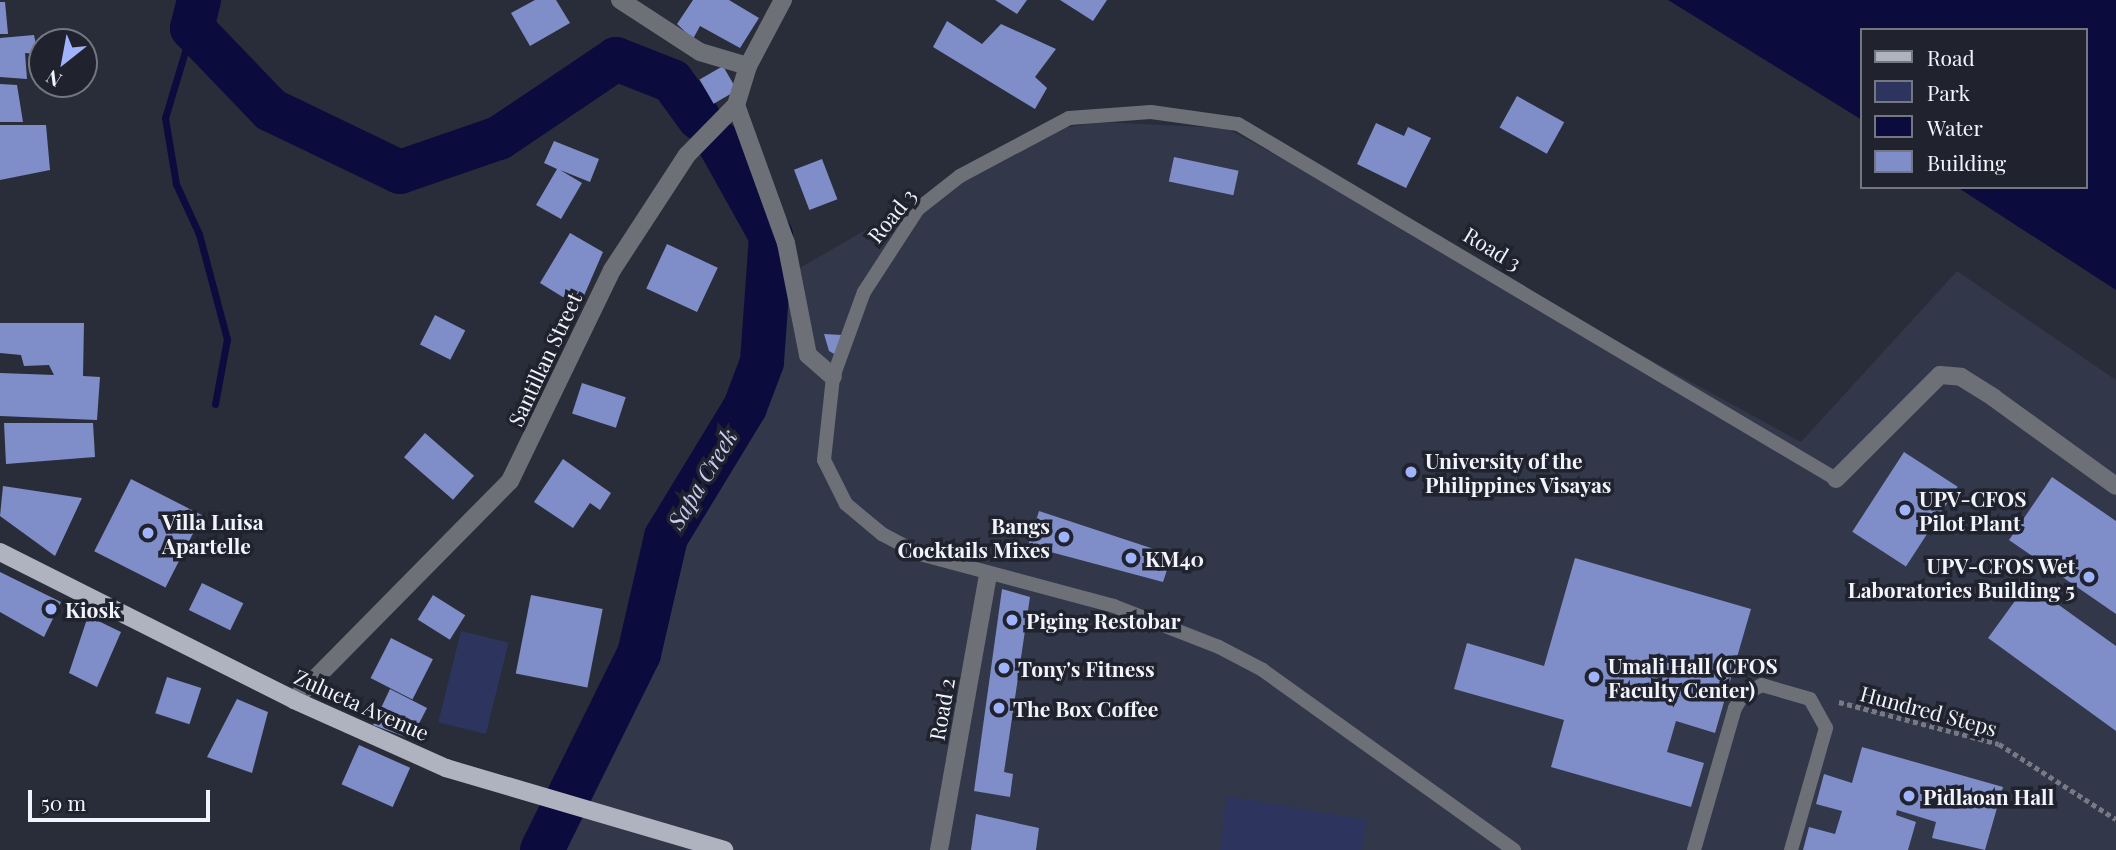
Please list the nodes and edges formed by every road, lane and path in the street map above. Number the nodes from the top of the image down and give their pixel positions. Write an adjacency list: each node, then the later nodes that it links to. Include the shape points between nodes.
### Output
1 (620, 0): 3 (street, via 700,52)
2 (783, 0): 3 (street, Santillan Street)
3 (747, 66): 4 (street, Santillan Street)
4 (736, 105): 5 (street, via 786,243 808,355); 10 (street, Santillan Street, via 687,155 612,270 510,481)
5 (833, 377): 6 (lane, Road 3, via 875,270 929,199 1069,118 1174,113 1254,131); 9 (lane, Road 3, via 824,460 846,504 910,549)
6 (1836, 479): 7 (street, via 1940,375 1961,377)
7 (2116, 486)
8 (0, 552): 10 (main road, Zulueta Avenue)
9 (988, 576): 14 (street, Road 2); 15 (lane, Road 3, via 1114,606 1219,647 1263,670)
10 (294, 700): 13 (main road, Zulueta Avenue, via 446,768 606,819)
11 (1839, 702): 12 (path, Hundred Steps, via 1999,744)
12 (2116, 819)
13 (724, 850)
14 (939, 850)
15 (1514, 850)
16 (1694, 850): 17 (lane, via 1735,708 1743,695 1762,685 1810,699 1826,728)
17 (1791, 850)

